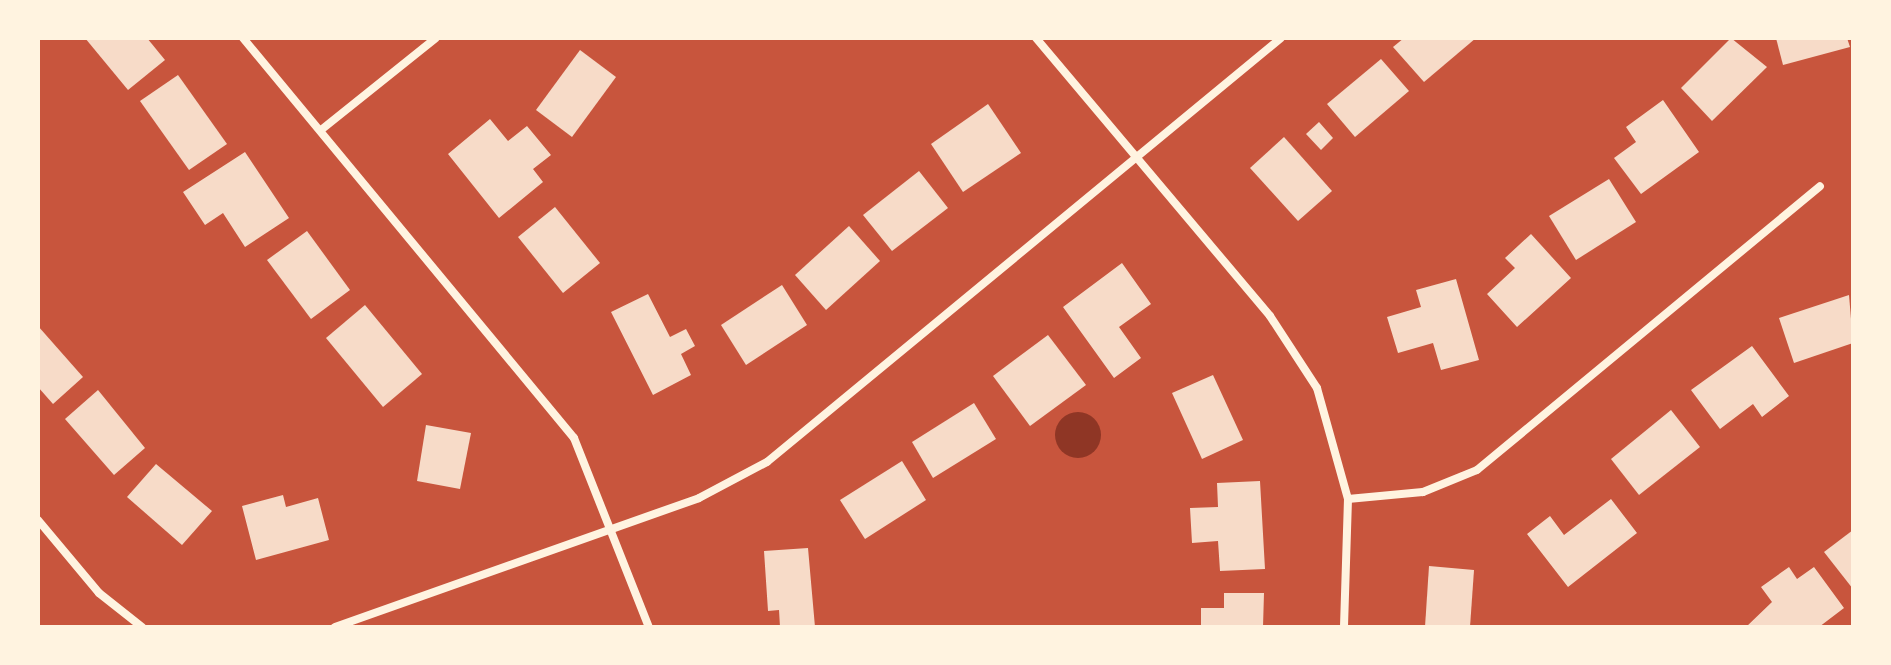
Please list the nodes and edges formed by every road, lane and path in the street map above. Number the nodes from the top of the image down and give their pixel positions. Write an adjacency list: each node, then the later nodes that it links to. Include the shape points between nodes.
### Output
1 (243, 38): 5 (street)
2 (436, 38): 5 (street)
3 (1036, 38): 6 (street)
4 (1281, 38): 6 (street)
5 (321, 130): 10 (street, via 574,438)
6 (1137, 159): 8 (street, via 1295,351 1334,428); 10 (street, via 767,462 699,498)
7 (1820, 186): 8 (street, via 1477,470 1423,492)
8 (1348, 499): 14 (street)
9 (38, 520): 11 (street, via 99,593)
10 (611, 530): 12 (street); 13 (street)
11 (142, 627)
12 (335, 627)
13 (649, 627)
14 (1344, 627)

